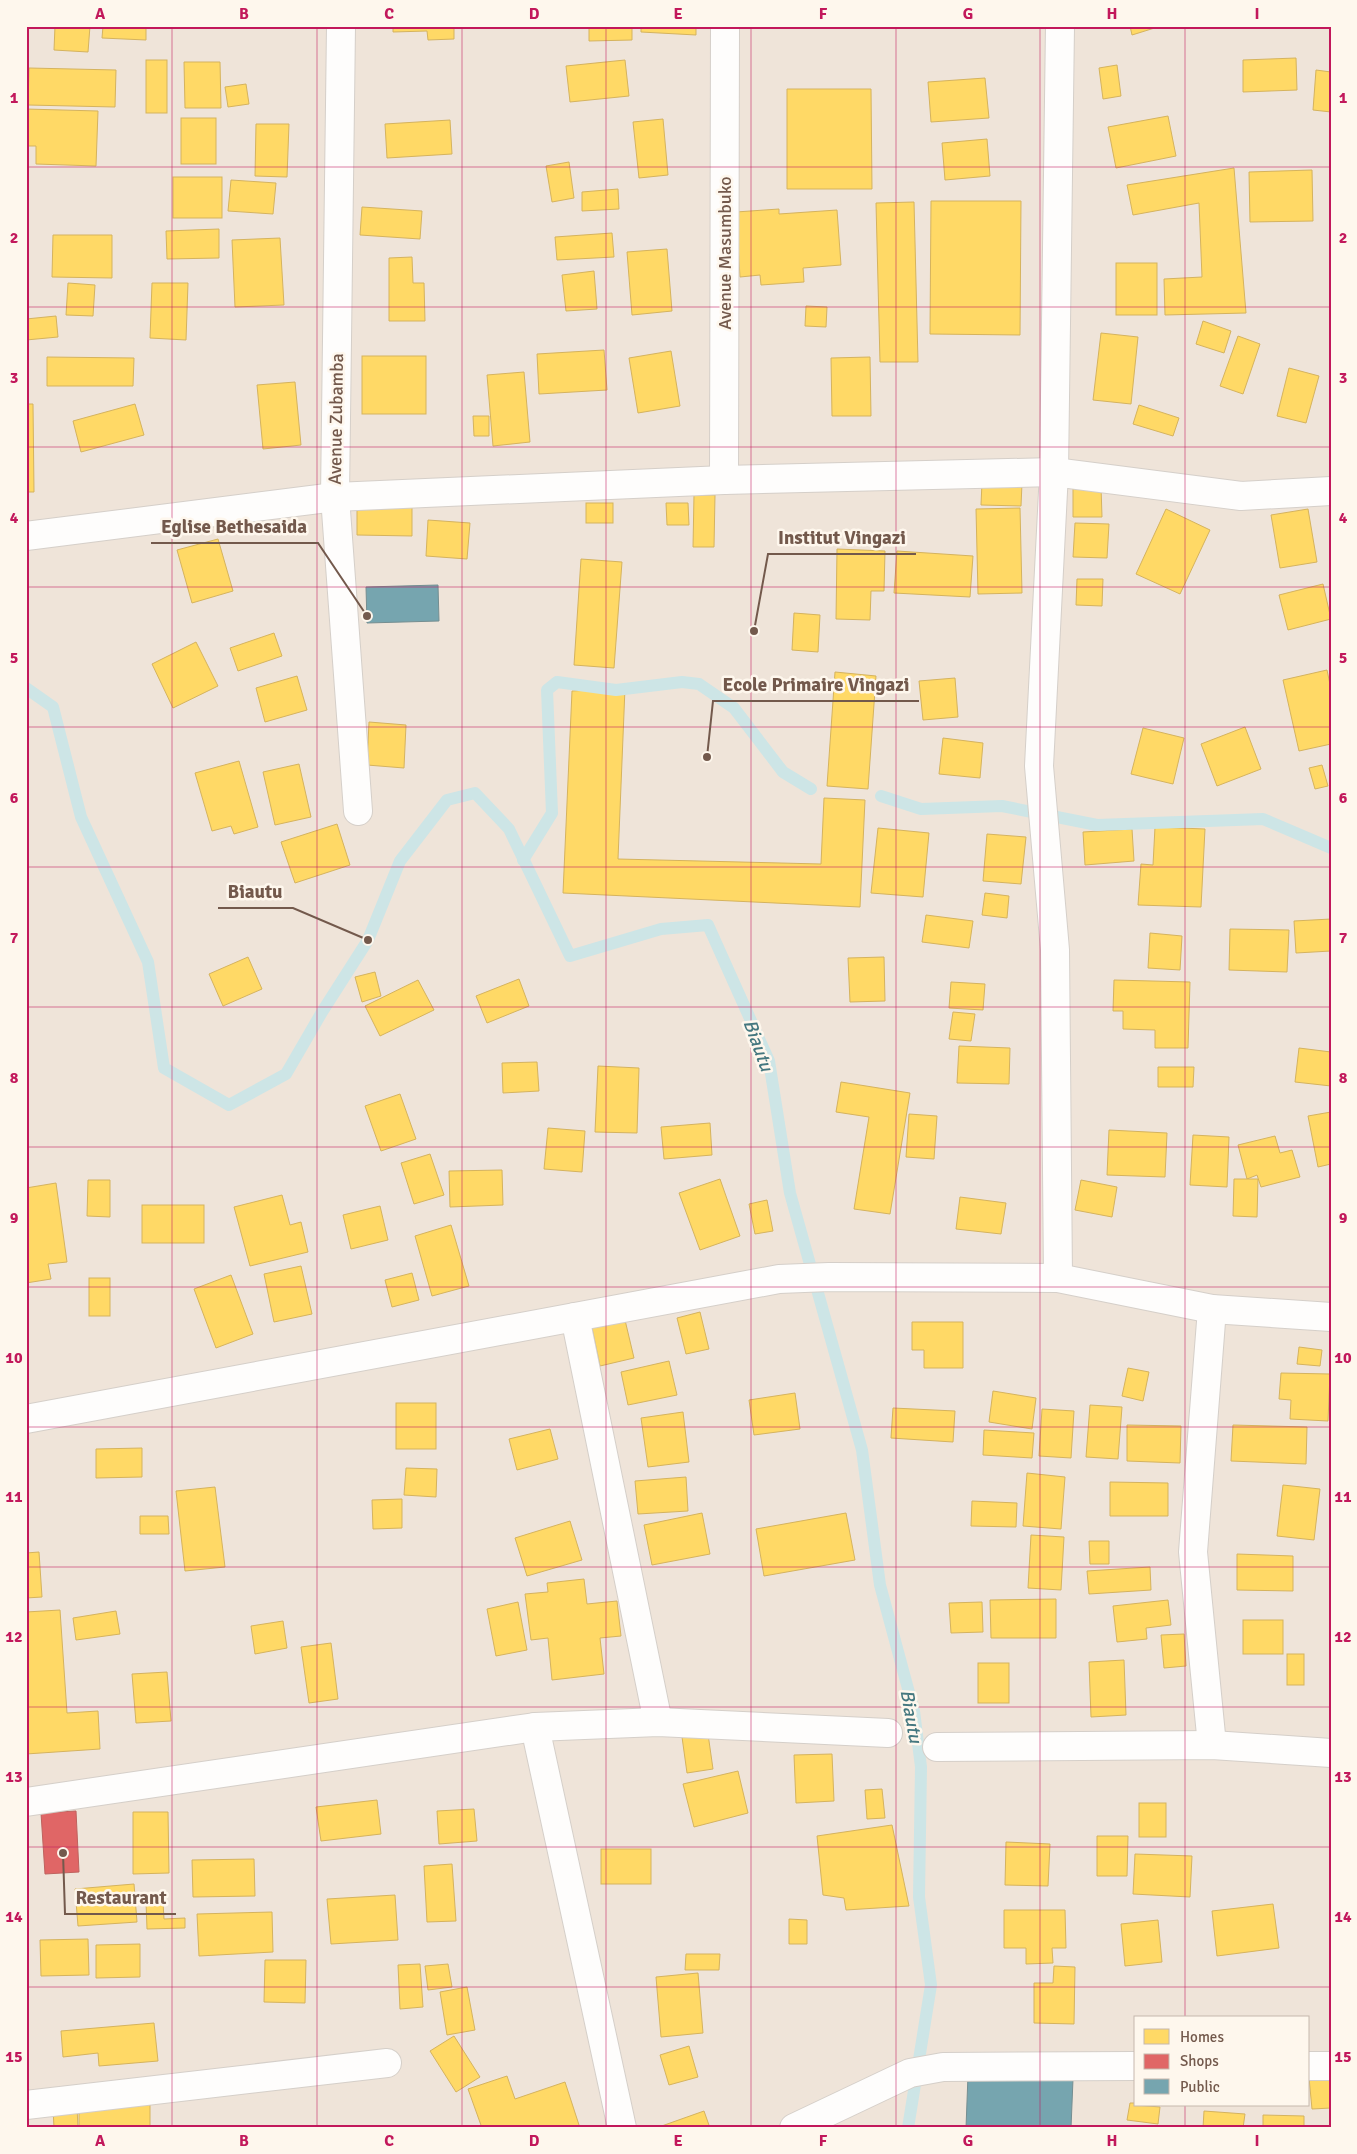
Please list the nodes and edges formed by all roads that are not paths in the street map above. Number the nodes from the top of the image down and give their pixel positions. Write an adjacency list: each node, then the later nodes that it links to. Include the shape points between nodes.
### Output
1 (341, 26): 7 (street, Avenue Zubamba)
2 (725, 26): 5 (street, Avenue Masumbuko)
3 (1060, 26): 4 (street)
4 (1054, 472): 5 (street); 6 (street, via 1241,496); 10 (street, via 1039,766 1055,950)
5 (724, 480): 7 (street)
6 (1331, 491)
7 (335, 498): 8 (street); 9 (street, Avenue Zubamba)
8 (26, 536)
9 (358, 812)
10 (1058, 1278): 11 (street); 12 (street, via 778,1279)
11 (1212, 1309): 13 (street); 18 (street, via 1193,1552)
12 (575, 1317): 14 (street); 15 (street)
13 (1331, 1317)
14 (26, 1418)
15 (658, 1722): 16 (street); 17 (street)
16 (535, 1727): 21 (street); 27 (street)
17 (888, 1733)
18 (1212, 1745): 19 (street); 20 (street)
19 (937, 1747)
20 (1331, 1753)
21 (26, 1802)
22 (388, 2063): 26 (street)
23 (1134, 2066): 28 (street, via 943,2067 910,2073)
24 (1310, 2066): 25 (street)
25 (1331, 2066)
26 (26, 2105)
27 (622, 2128)
28 (794, 2128)

